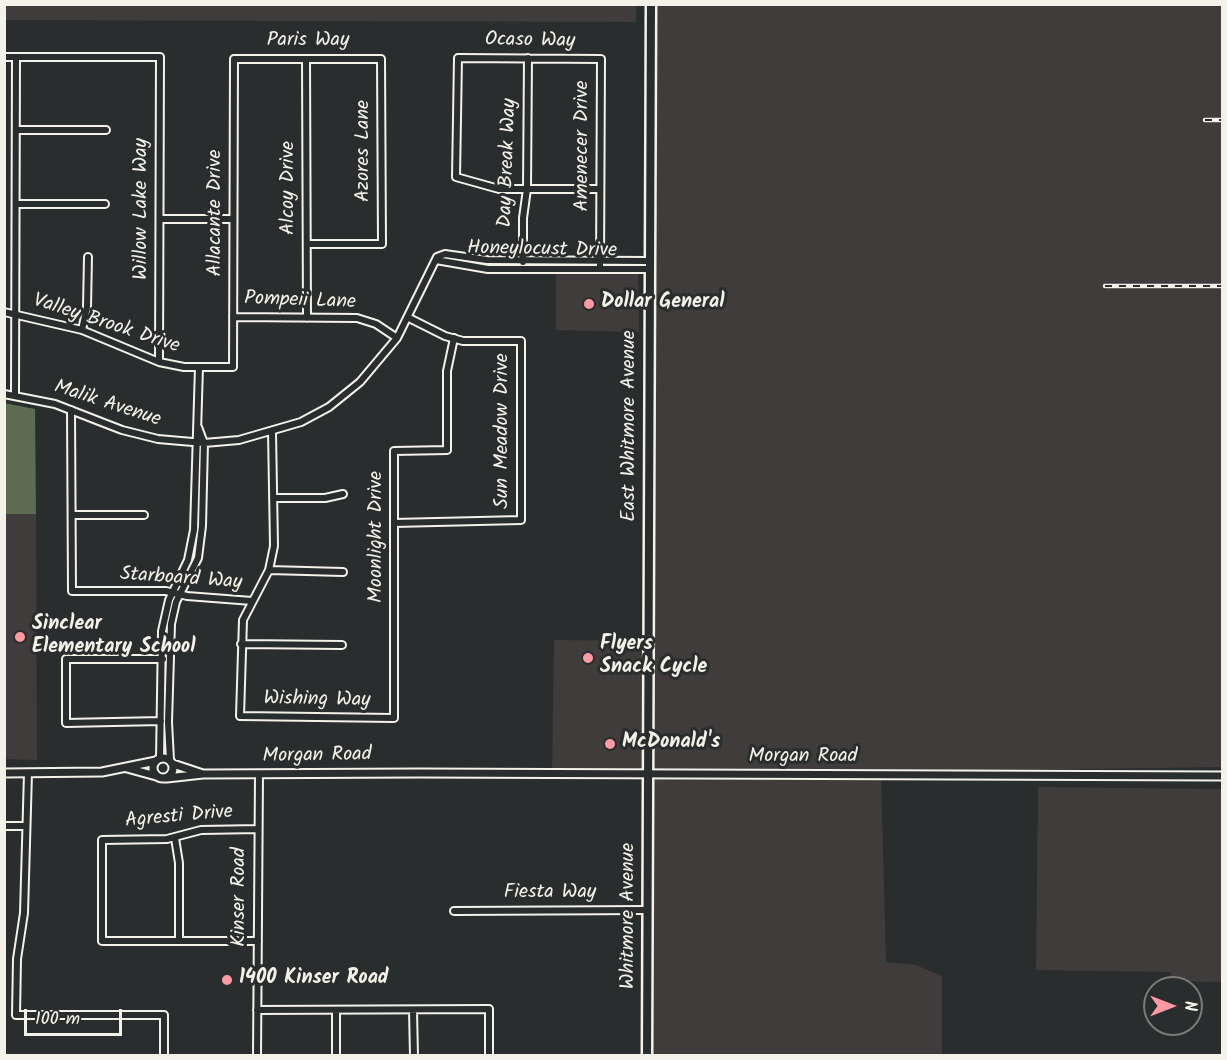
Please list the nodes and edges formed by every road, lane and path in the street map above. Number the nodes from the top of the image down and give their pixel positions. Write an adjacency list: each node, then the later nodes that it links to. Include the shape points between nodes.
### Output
1 (651, 4): 22 (main road, East Whitmore Avenue)
2 (4, 57): 3 (street)
3 (16, 57): 9 (street); 15 (street, Willow Lake Way, via 160,57)
4 (381, 58): 7 (street, Paris Way); 17 (street, Azores Lane, via 382,244)
5 (528, 58): 8 (street, Ocaso Way); 11 (street, Day Break Way); 11 (street, Ocaso Way, via 458,58 456,177 499,189)
6 (234, 59): 7 (street, Paris Way); 16 (street, Allacante Drive)
7 (306, 59): 17 (street, Alcoy Drive)
8 (601, 59): 12 (street, Amenecer Drive)
9 (17, 130): 10 (street); 13 (street)
10 (106, 130)
11 (527, 189): 12 (street); 20 (street, Day Break Way)
12 (600, 189): 21 (street, Amenecer Drive)
13 (17, 204): 14 (street); 26 (street)
14 (105, 204)
15 (160, 219): 16 (street); 33 (street, Willow Lake Way)
16 (233, 219): 27 (street, Allacante Drive)
17 (307, 244): 28 (street, Alcoy Drive)
18 (88, 257): 30 (street, via 87,307)
19 (437, 259): 20 (street, Honeylocust Drive, via 445,254); 23 (street, Honeylocust Drive, via 460,266); 29 (street, Malik Avenue)
20 (523, 260): 21 (street, Honeylocust Drive); 23 (street, Day Break Way)
21 (600, 261): 22 (street, Honeylocust Drive); 24 (street, Amenecer Drive)
22 (648, 265): 24 (street, Honeylocust Drive); 66 (main road, East Whitmore Avenue)
23 (523, 268): 24 (street, Honeylocust Drive)
24 (600, 269)
25 (4, 312): 26 (street, Valley Brook Drive)
26 (15, 314): 30 (street, Valley Brook Drive); 37 (street)
27 (233, 317): 28 (street, Pompeii Lane); 35 (street, Allacante Drive)
28 (307, 318): 31 (street, Pompeii Lane, via 364,320)
29 (409, 318): 31 (street, Malik Avenue); 32 (street)
30 (82, 330): 33 (street, Valley Brook Drive)
31 (397, 338): 40 (street, Malik Avenue, via 374,368 345,395 312,417)
32 (454, 338): 47 (street, Moonlight Drive, via 447,370 447,450 394,451); 47 (street, Sun Meadow Drive, via 520,341 521,520)
33 (159, 362): 34 (street, Valley Brook Drive)
34 (199, 367): 35 (street, Valley Brook Drive); 39 (street)
35 (233, 368)
36 (4, 394): 37 (street, Malik Avenue)
37 (15, 396): 38 (street, Malik Avenue)
38 (71, 410): 41 (street, Malik Avenue, via 142,436); 45 (street)
39 (198, 427): 41 (street); 42 (street)
40 (272, 432): 42 (street, Malik Avenue); 44 (street)
41 (195, 443): 42 (street, Malik Avenue); 50 (street, via 194,530 188,560)
42 (204, 443): 51 (street, via 201,543)
43 (343, 494): 44 (street)
44 (273, 498): 48 (street, via 274,546)
45 (72, 515): 46 (street); 50 (street, Starboard Way, via 72,591)
46 (144, 515)
47 (394, 523): 57 (street, Moonlight Drive)
48 (269, 570): 49 (street); 52 (street)
49 (343, 572)
50 (173, 592): 51 (street, Starboard Way); 55 (street, via 164,622)
51 (181, 594): 52 (street, Starboard Way); 56 (street, via 174,612)
52 (252, 601): 53 (street, via 243,620)
53 (241, 644): 54 (street); 57 (street, Wishing Way, via 240,716)
54 (342, 645)
55 (161, 659): 56 (street); 58 (street); 58 (street, via 66,659 66,723)
56 (169, 659): 60 (street)
57 (394, 718)
58 (161, 721): 59 (street)
59 (158, 760): 60 (street); 61 (street); 68 (street, via 153,769)
60 (171, 762): 64 (street, Morgan Road); 69 (street, via 173,770)
61 (127, 768): 63 (street); 68 (street)
62 (4, 773): 63 (street)
63 (28, 773): 71 (street)
64 (203, 774): 65 (street, Morgan Road); 69 (street, Morgan Road)
65 (259, 775): 66 (street, Morgan Road); 72 (street, Kinser Road)
66 (646, 776): 67 (street, Morgan Road); 74 (main road, Whitmore Avenue)
67 (1222, 776)
68 (158, 777): 69 (street)
69 (167, 778)
70 (4, 826): 71 (street)
71 (25, 826): 81 (street, via 24,913 17,959 16,1016 164,1015)
72 (258, 829): 73 (street, Agresti Drive, via 210,829); 77 (street, Kinser Road)
73 (175, 838): 76 (street, via 179,863); 76 (street, Agresti Drive, via 102,840 102,941)
74 (646, 910): 75 (street, Fiesta Way); 86 (main road, Whitmore Avenue)
75 (454, 911)
76 (179, 941): 77 (street)
77 (258, 941): 78 (street, Kinser Road)
78 (257, 1010): 79 (street); 82 (street, Kinser Road)
79 (336, 1010): 80 (street); 83 (street)
80 (413, 1010): 84 (street); 85 (street, via 489,1010)
81 (164, 1056)
82 (257, 1056)
83 (336, 1056)
84 (414, 1056)
85 (489, 1056)
86 (647, 1056)

